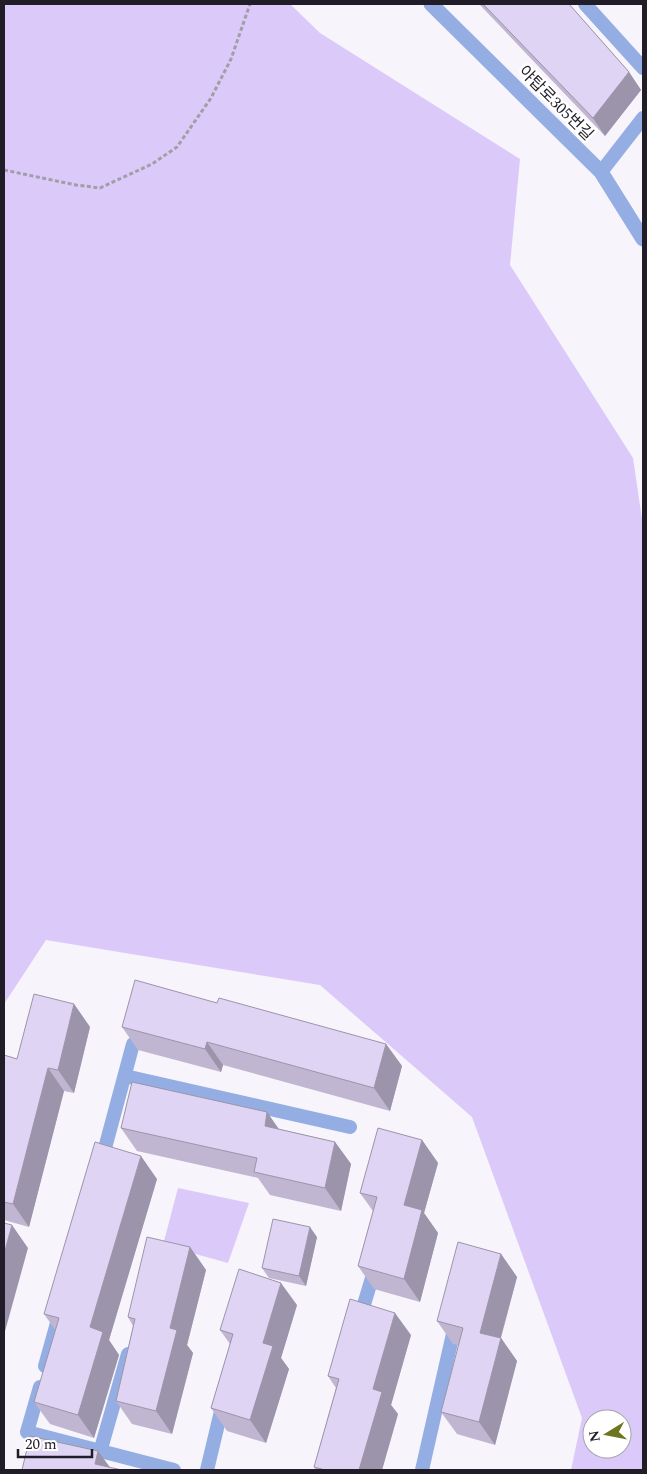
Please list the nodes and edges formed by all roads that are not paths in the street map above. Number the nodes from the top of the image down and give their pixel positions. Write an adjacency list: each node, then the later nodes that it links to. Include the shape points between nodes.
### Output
1 (431, 4): 5 (street, 야탑로305번길)
2 (585, 4): 3 (lane)
3 (643, 68)
4 (643, 118): 5 (lane)
5 (601, 172): 6 (street, 야탑로305번길)
6 (643, 238)
7 (133, 1044): 8 (lane)
8 (125, 1076): 9 (lane); 10 (lane)
9 (350, 1127)
10 (98, 1172)
11 (379, 1257): 14 (lane)
12 (64, 1297): 17 (lane, via 27,1432)
13 (458, 1307): 20 (lane)
14 (356, 1331)
15 (132, 1337): 17 (lane)
16 (227, 1386): 19 (lane)
17 (100, 1452): 18 (lane)
18 (174, 1470)
19 (207, 1470)
20 (422, 1470)

